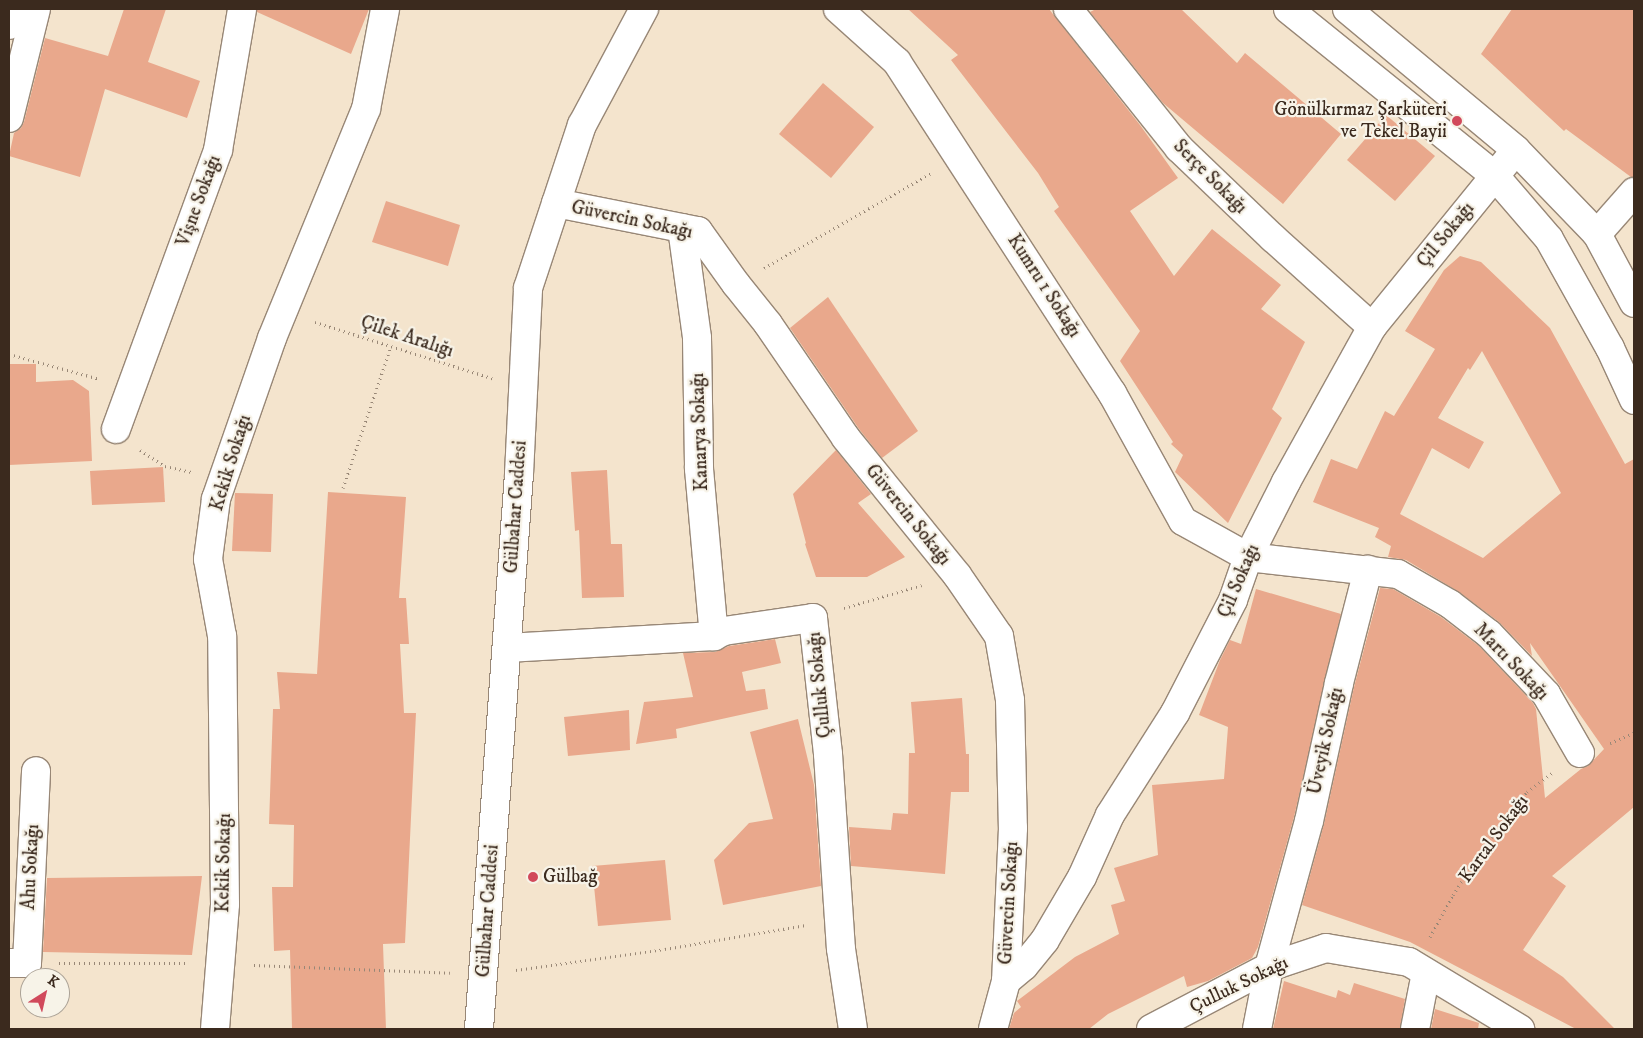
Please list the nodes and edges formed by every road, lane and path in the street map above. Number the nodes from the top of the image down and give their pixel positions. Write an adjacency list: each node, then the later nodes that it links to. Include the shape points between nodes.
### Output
1 (13, 9): 10 (street)
2 (36, 9): 11 (street)
3 (242, 9): 25 (street, Vişne Sokağı, via 218,150)
4 (385, 9): 21 (street, Kekik Sokağı, via 366,109)
5 (644, 9): 16 (street, Gülbahar Caddesi, via 582,125)
6 (838, 9): 13 (street, Kumru 1 Sokağı, via 897,62)
7 (1068, 9): 22 (street, Serçe Sokağı, via 1179,148)
8 (1347, 9): 12 (street)
9 (1294, 11): 14 (street)
10 (9, 25)
11 (9, 118)
12 (1516, 150): 14 (street, Çil Sokağı); 18 (street)
13 (959, 157): 19 (path); 31 (street, Kumru 1 Sokağı, via 1112,393 1182,521)
14 (1494, 175): 22 (street, Çil Sokağı); 27 (street, via 1548,239 1610,348)
15 (1634, 192): 18 (street)
16 (556, 203): 17 (street, Güvercin Sokağı); 26 (street, Gülbahar Caddesi, via 528,288)
17 (682, 228): 19 (street, Güvercin Sokağı, via 698,231); 35 (street, Kanarya Sokağı, via 697,338 699,469)
18 (1597, 234): 20 (street)
19 (736, 284): 33 (street, Güvercin Sokağı, via 768,324 846,438)
20 (1634, 303)
21 (283, 311): 23 (path, Çilek Aralığı); 29 (street, Kekik Sokağı)
22 (1372, 327): 31 (street, Çil Sokağı)
23 (390, 346): 26 (path, Çilek Aralığı); 30 (path)
24 (9, 354): 25 (path)
25 (131, 388): 28 (street, Vişne Sokağı)
26 (523, 388): 36 (street, Gülbahar Caddesi)
27 (1634, 400)
28 (116, 429): 29 (path, via 131,445 164,466)
29 (223, 479): 46 (street, Kekik Sokağı, via 216,499 208,559 222,636 224,714 225,904)
30 (343, 488)
31 (1248, 558): 32 (street); 45 (street, Çil Sokağı, via 1233,600 1175,713 1110,815 1082,877 1045,940 1024,966)
32 (1368, 570): 38 (street, Martı Sokağı, via 1398,574 1450,604 1489,634 1546,694); 42 (street, Üveyik Sokağı, via 1338,683 1309,820)
33 (957, 575): 34 (path); 45 (street, Güvercin Sokağı, via 999,636 1010,700 1013,828)
34 (813, 618): 35 (street, Çulluk Sokağı, via 724,631); 40 (street, Çulluk Sokağı, via 828,754)
35 (714, 636): 36 (street, Çulluk Sokağı)
36 (507, 648): 44 (street, Gülbahar Caddesi)
37 (1634, 733): 38 (path, Kartal Sokağı)
38 (1580, 753): 43 (path, Kartal Sokağı, via 1527,792 1485,845 1453,895)
39 (36, 771): 41 (street, Ahu Sokağı)
40 (839, 919): 44 (path, via 665,949); 48 (street, Çulluk Sokağı)
41 (18, 963)
42 (1268, 967): 43 (street, Çulluk Sokağı, via 1326,948); 50 (street, Çulluk Sokağı); 51 (street, Üveyik Sokağı)
43 (1417, 967): 52 (street); 53 (street, Çulluk Sokağı)
44 (483, 974): 47 (street, Gülbahar Caddesi)
45 (1006, 981): 49 (street)
46 (216, 1029)
47 (479, 1029)
48 (853, 1029)
49 (993, 1029)
50 (1151, 1029)
51 (1257, 1029)
52 (1415, 1029)
53 (1520, 1029)

